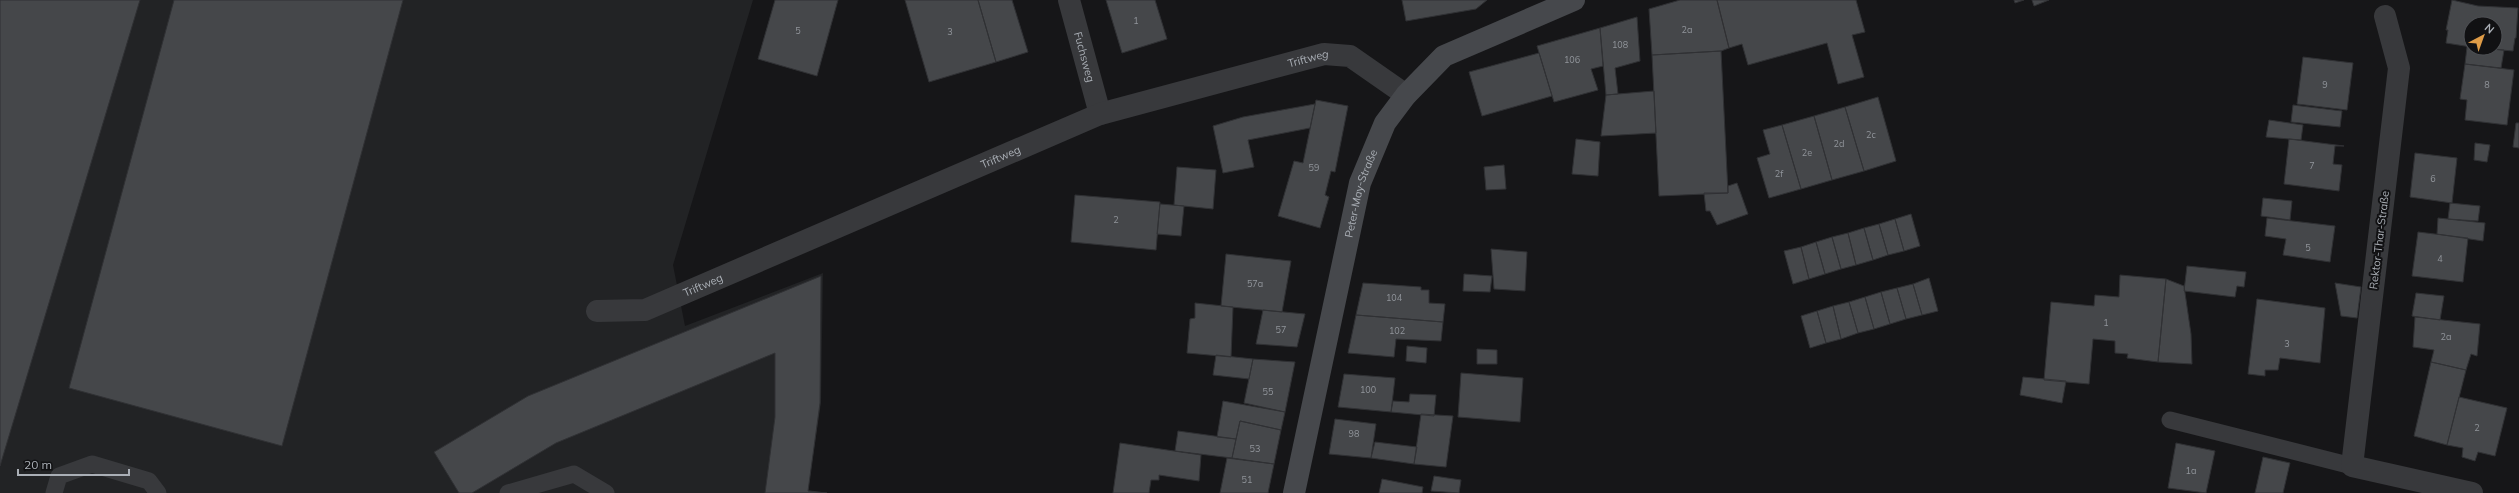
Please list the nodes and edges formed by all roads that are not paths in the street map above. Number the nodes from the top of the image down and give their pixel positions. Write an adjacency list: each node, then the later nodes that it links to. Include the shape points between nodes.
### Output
1 (1069, 0): 5 (street, Fuchsweg)
2 (1574, 0): 4 (main road, Peter-May-Straße, via 1444,56)
3 (2385, 16): 8 (street, Rektor-Thar-Straße, via 2399,68)
4 (1406, 95): 5 (street, Triftweg, via 1350,56 1324,54); 13 (main road, Peter-May-Straße, via 1385,123 1360,183)
5 (1100, 114): 6 (street, Triftweg, via 645,310)
6 (597, 312)
7 (2170, 420): 8 (lane)
8 (2352, 466): 14 (street)
9 (54, 493): 10 (lane, via 60,476 92,464 149,481)
10 (158, 493)
11 (508, 493): 12 (lane, via 574,474)
12 (606, 493)
13 (1294, 493)
14 (2472, 493)

